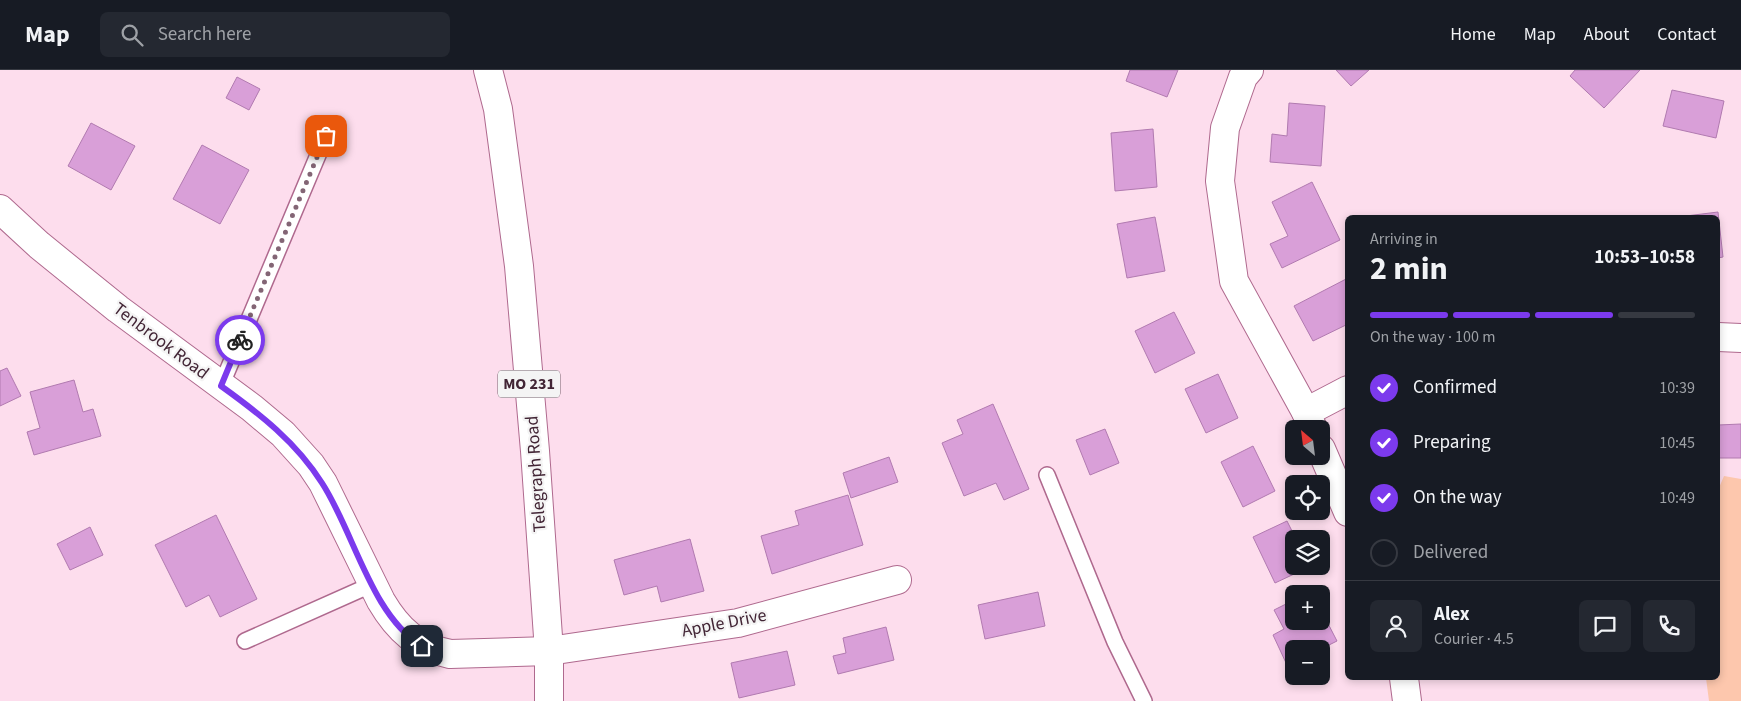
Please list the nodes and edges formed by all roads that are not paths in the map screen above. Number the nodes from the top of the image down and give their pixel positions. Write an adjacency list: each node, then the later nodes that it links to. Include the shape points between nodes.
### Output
1 (488, 70): 16 (street, Telegraph Road / MO 231, via 498,110 519,266)
2 (1248, 70): 9 (street, via 1225,128 1220,180 1234,281)
3 (326, 136): 7 (lane)
4 (0, 209): 7 (street, Tenbrook Road, via 118,309)
5 (1720, 337): 6 (street)
6 (1741, 338)
7 (221, 386): 14 (street, Tenbrook Road, via 276,427 311,465 334,502)
8 (1345, 392): 9 (street)
9 (1309, 420)
10 (1328, 465): 12 (street)
11 (1047, 475): 19 (lane, via 1115,642)
12 (1345, 505)
13 (897, 580): 16 (street, Apple Drive, via 738,623)
14 (373, 584): 15 (lane); 16 (street, Tenbrook Road, via 391,618 422,646 450,654)
15 (245, 641)
16 (549, 651): 18 (street, Telegraph Road / MO 231)
17 (1404, 680): 20 (street)
18 (549, 701)
19 (1144, 701)
20 (1407, 701)

